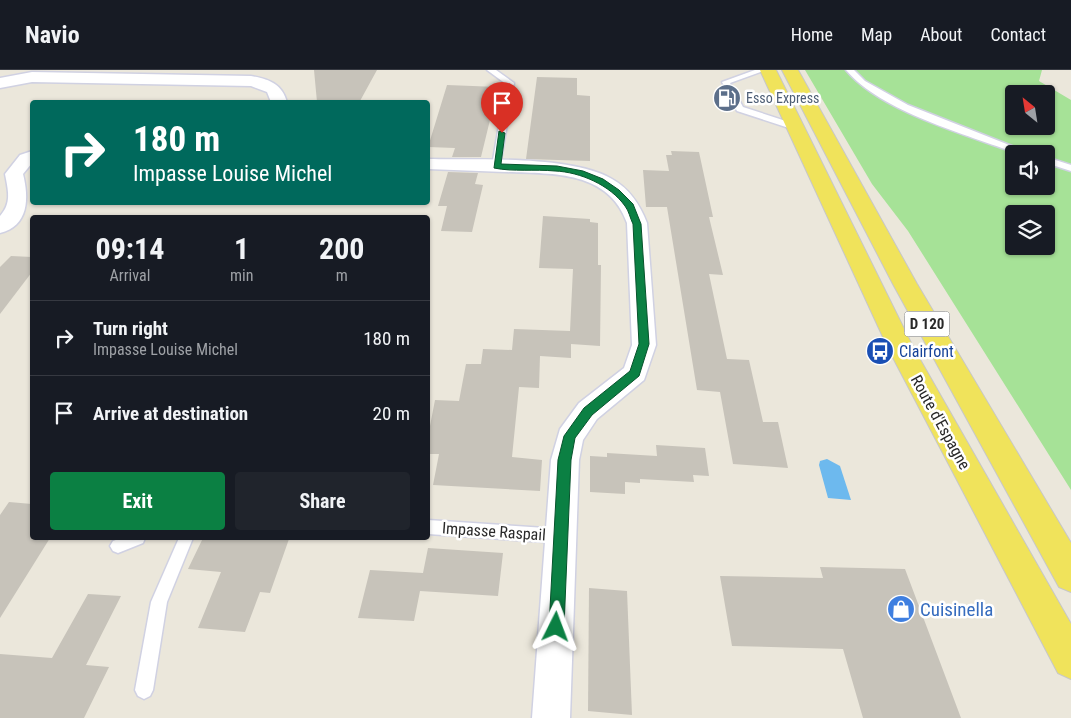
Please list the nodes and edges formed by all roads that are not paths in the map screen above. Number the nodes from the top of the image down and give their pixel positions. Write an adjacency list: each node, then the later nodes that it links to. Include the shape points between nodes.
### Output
1 (491, 70): 13 (lane, via 510,83)
2 (762, 70): 8 (lane, via 726,82 740,109)
3 (768, 70): 8 (main road, Route d'Espagne / D 120)
4 (790, 70): 21 (main road, D 120, via 904,284)
5 (850, 70): 9 (lane, via 866,87 921,114)
6 (0, 83): 7 (street, via 32,77 251,81 267,83 277,93)
7 (279, 100)
8 (795, 127): 22 (main road, Route d'Espagne / D 120, via 902,350)
9 (1005, 145)
10 (30, 157): 15 (street, via 14,174 20,200 15,214)
11 (1055, 163): 14 (lane)
12 (430, 164): 13 (street)
13 (496, 166): 17 (street, via 557,168 587,176 616,192 630,206 637,224 644,344 635,373 588,411 570,436 565,460)
14 (1071, 168)
15 (0, 227)
16 (430, 527): 17 (lane, Impasse Raspail)
17 (561, 536): 24 (street)
18 (133, 540): 20 (lane)
19 (185, 540): 23 (lane, via 158,602)
20 (118, 546)
21 (1071, 575)
22 (1071, 660)
23 (144, 690)
24 (551, 718)

